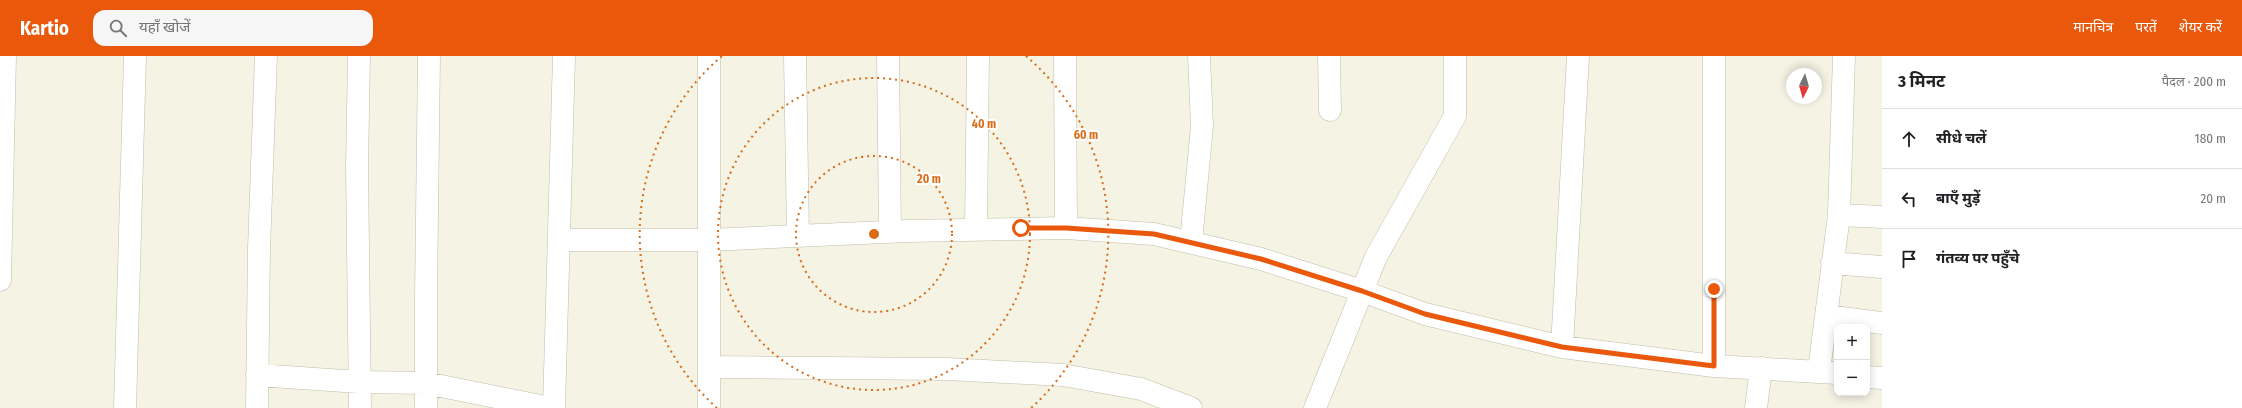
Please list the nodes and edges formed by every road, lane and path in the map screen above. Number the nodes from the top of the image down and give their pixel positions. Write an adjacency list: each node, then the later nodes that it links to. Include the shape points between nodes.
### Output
1 (5, 56): 30 (street)
2 (135, 56): 45 (street)
3 (266, 56): 39 (street)
4 (359, 56): 42 (street)
5 (429, 56): 43 (street)
6 (564, 56): 25 (street)
7 (709, 56): 26 (street)
8 (795, 56): 24 (street)
9 (888, 56): 23 (street)
10 (978, 56): 22 (street)
11 (1066, 56): 21 (street)
12 (1199, 56): 27 (street, via 1202,126)
13 (1329, 56): 18 (street)
14 (1455, 56): 31 (street, via 1455,116 1376,257)
15 (1578, 56): 34 (street)
16 (1714, 56): 35 (street)
17 (1844, 56): 19 (street)
18 (1330, 110)
19 (1839, 215): 20 (street); 28 (street)
20 (1882, 217)
21 (1066, 228): 22 (street); 27 (street, via 1154,234)
22 (976, 229): 23 (street)
23 (890, 231): 24 (street)
24 (798, 236): 26 (street)
25 (559, 240): 26 (street); 50 (street)
26 (709, 240): 36 (street)
27 (1191, 242): 31 (street, via 1261,259)
28 (1832, 263): 29 (street); 32 (street)
29 (1882, 267)
30 (0, 280)
31 (1362, 291): 34 (street, via 1425,314); 44 (street)
32 (1826, 316): 33 (street); 38 (street)
33 (1882, 322)
34 (1562, 347): 35 (street)
35 (1714, 366): 37 (street)
36 (709, 367): 51 (street); 52 (street, via 947,369 1063,375 1141,389)
37 (1761, 368): 38 (street); 53 (street)
38 (1828, 372)
39 (257, 375): 42 (street); 46 (street)
40 (1870, 377): 41 (street)
41 (1882, 378)
42 (359, 382): 43 (street); 47 (street)
43 (426, 383): 48 (street); 49 (street)
44 (1322, 406)
45 (125, 408)
46 (257, 408)
47 (360, 408)
48 (426, 408)
49 (550, 408)
50 (554, 408)
51 (708, 408)
52 (1191, 408)
53 (1756, 408)

